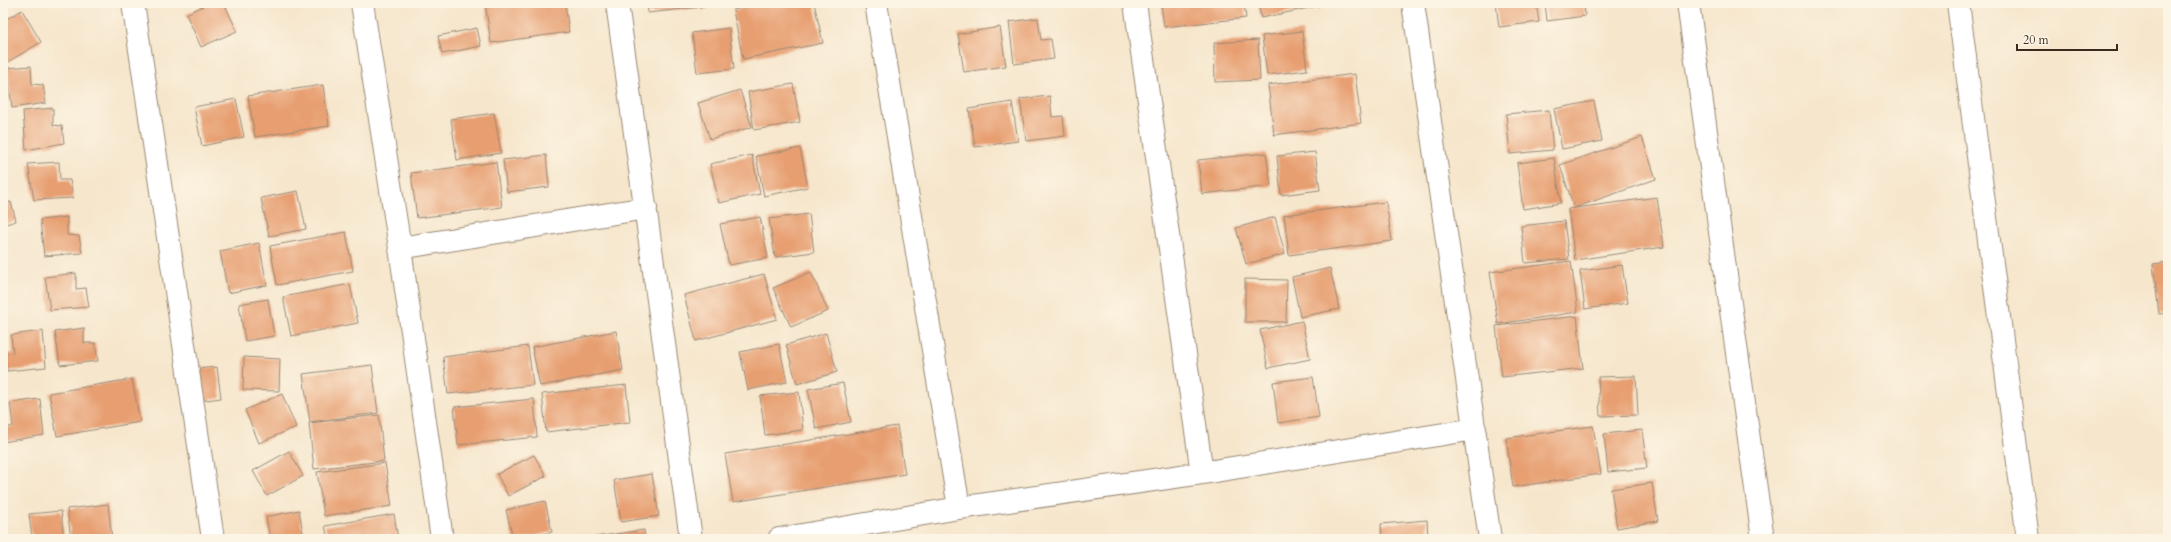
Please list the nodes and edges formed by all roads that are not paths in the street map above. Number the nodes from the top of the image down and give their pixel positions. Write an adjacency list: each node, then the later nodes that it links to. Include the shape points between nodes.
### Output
1 (132, 3): 14 (street)
2 (362, 3): 10 (street)
3 (617, 3): 9 (street)
4 (876, 3): 13 (street)
5 (1135, 3): 12 (street)
6 (1413, 3): 11 (street)
7 (1688, 3): 19 (street)
8 (1958, 3): 20 (street)
9 (646, 208): 10 (street); 16 (street)
10 (400, 248): 15 (street)
11 (1474, 429): 12 (street); 18 (street)
12 (1202, 473): 13 (street)
13 (959, 508): 17 (street)
14 (213, 539)
15 (442, 539)
16 (691, 539)
17 (779, 539)
18 (1490, 539)
19 (1763, 539)
20 (2028, 539)

